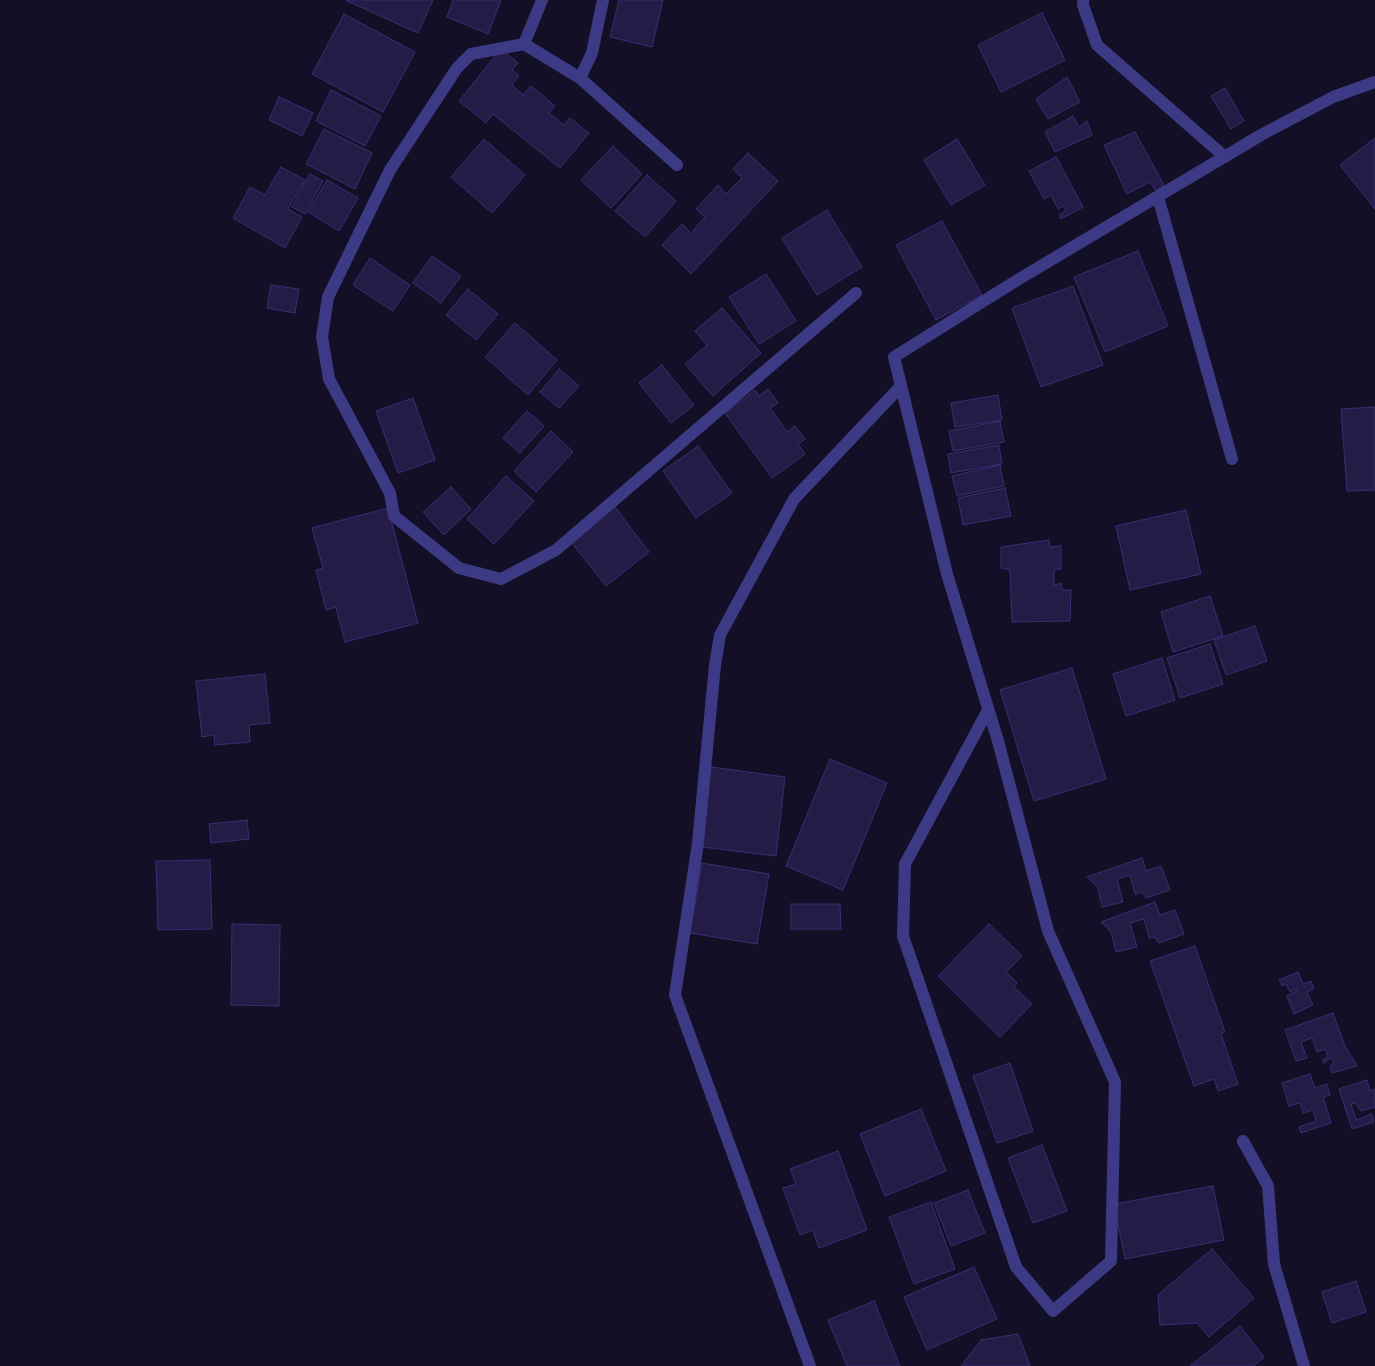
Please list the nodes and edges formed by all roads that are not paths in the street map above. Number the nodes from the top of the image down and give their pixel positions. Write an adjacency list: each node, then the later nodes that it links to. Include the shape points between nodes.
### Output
1 (542, 0): 4 (street)
2 (603, 0): 5 (street, via 592,53)
3 (1083, 0): 7 (street, via 1098,45)
4 (524, 44): 5 (street); 10 (street, via 471,54 457,68 390,170 328,297 322,337 328,378 390,493 394,516 459,568 501,579 556,550)
5 (580, 78): 8 (street)
6 (1375, 82): 7 (street, via 1333,97)
7 (1225, 157): 9 (street)
8 (677, 165)
9 (1158, 197): 11 (street, via 894,357); 12 (street)
10 (856, 294)
11 (901, 386): 13 (street, via 947,574); 15 (street, via 794,499 720,635 698,843 675,995)
12 (1232, 459)
13 (988, 710): 13 (street, via 1048,931 1115,1082 1111,1261 1053,1311 1016,1267 903,936 905,864)
14 (1243, 1141): 16 (street, via 1268,1186 1274,1264)
15 (810, 1366)
16 (1304, 1366)

